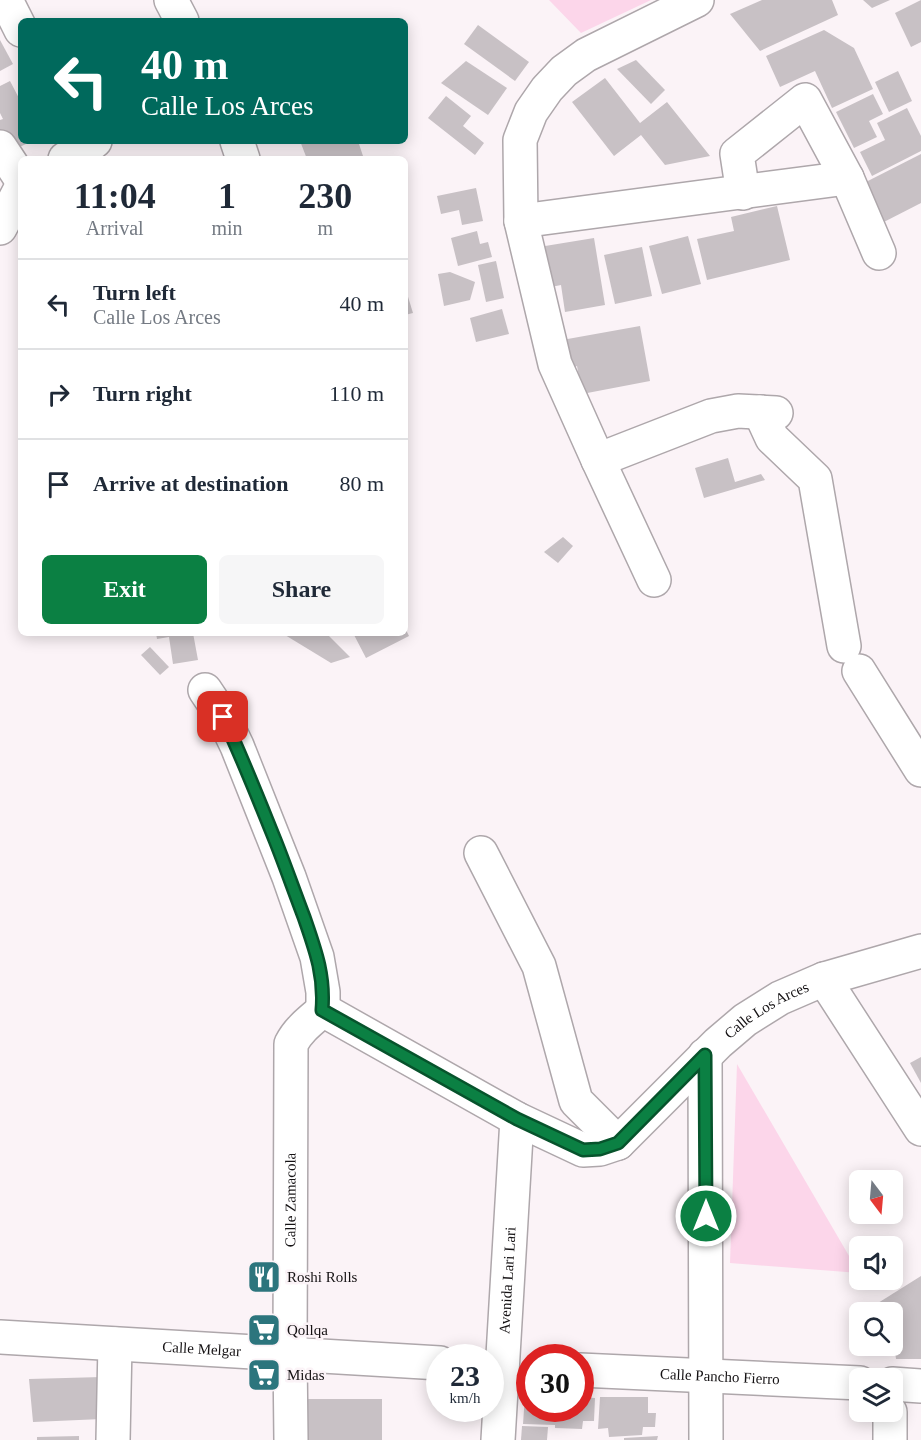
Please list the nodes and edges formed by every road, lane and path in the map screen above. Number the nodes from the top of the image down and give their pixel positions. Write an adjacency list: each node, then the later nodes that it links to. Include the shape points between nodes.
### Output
1 (6, 0): 5 (street)
2 (171, 0): 4 (street)
3 (697, 0): 13 (street, via 586,55 547,89 531,112 520,140)
4 (180, 18)
5 (18, 24)
6 (90, 144): 8 (street)
7 (0, 147): 9 (street)
8 (70, 156)
9 (18, 174)
10 (847, 178): 11 (street); 11 (street, via 805,100 737,154); 15 (street)
11 (743, 192): 13 (street)
12 (18, 194): 14 (street)
13 (521, 221): 16 (street, via 555,364)
14 (0, 228)
15 (879, 253)
16 (598, 460): 17 (street); 19 (street, via 711,416 738,411 768,412 772,438 815,478 852,658)
17 (654, 580)
18 (205, 690): 23 (street, via 237,746 290,877 317,957 324,992)
19 (921, 770)
20 (481, 853): 27 (street, via 539,966 576,1101)
21 (921, 951): 22 (street, Calle Los Arces)
22 (824, 979): 24 (street, Calle Los Arces, via 780,998 745,1020); 26 (street, Calle Los Arces)
23 (322, 1010): 25 (street); 30 (street, Calle Zamacola, via 295,1035 291,1044)
24 (705, 1055): 27 (street, Calle Los Arces); 34 (street)
25 (517, 1119): 27 (street, via 583,1150); 32 (street, Avenida Lari Lari)
26 (921, 1129)
27 (618, 1143)
28 (0, 1337): 29 (street, Calle Melgar)
29 (115, 1344): 30 (street, Calle Melgar); 39 (street)
30 (290, 1354): 31 (street, Calle Melgar); 40 (street, Calle Zamacola)
31 (426, 1362)
32 (507, 1367): 41 (street, Avenida Lari Lari)
33 (594, 1371): 34 (street, Calle Pancho Fierro)
34 (707, 1376): 35 (street, Calle Pancho Fierro); 42 (street)
35 (849, 1382)
36 (903, 1385): 37 (street)
37 (921, 1386)
38 (890, 1422): 43 (street)
39 (113, 1440)
40 (291, 1440)
41 (498, 1440)
42 (706, 1440)
43 (890, 1440)

